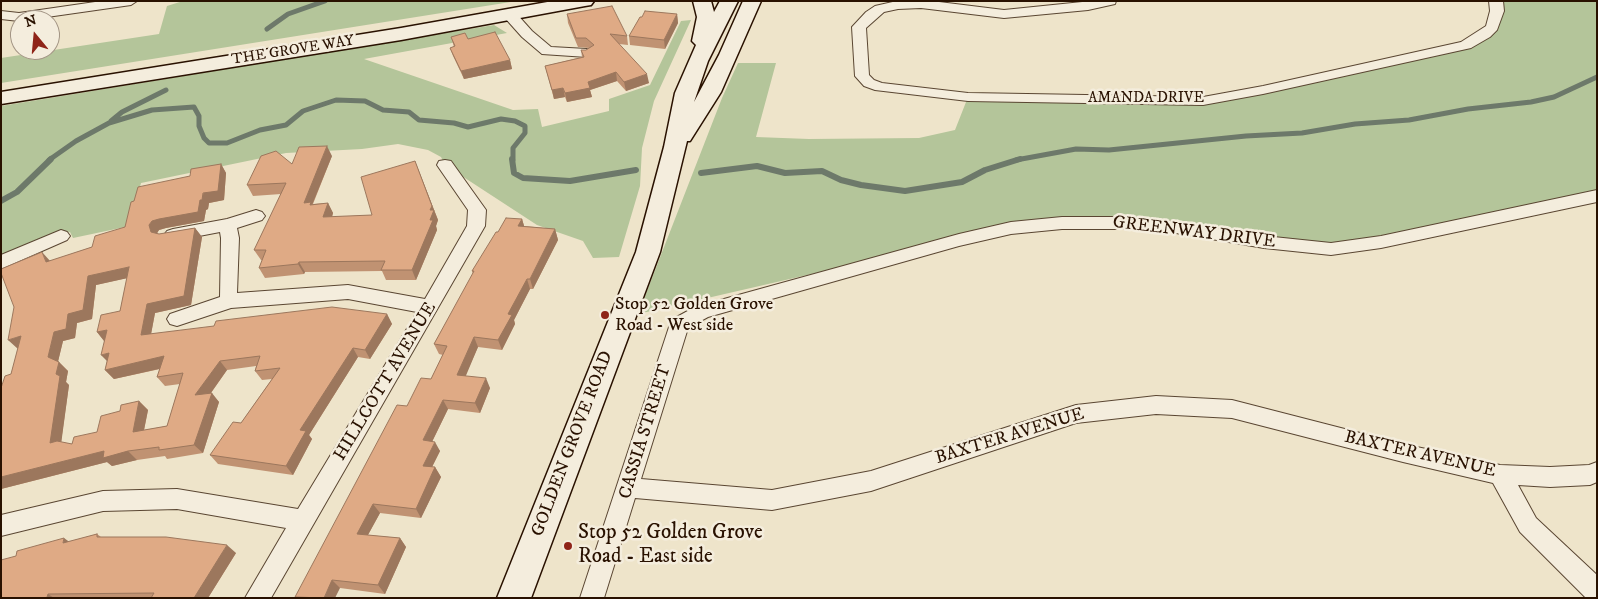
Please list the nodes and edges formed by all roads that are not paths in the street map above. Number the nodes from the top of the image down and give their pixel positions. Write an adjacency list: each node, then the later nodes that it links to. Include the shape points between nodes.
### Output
1 (131, 1): 11 (street, via 19,16)
2 (585, 1): 9 (main road, THE GROVE WAY)
3 (594, 1): 9 (main road)
4 (702, 1): 13 (main road, via 706,17)
5 (729, 1): 13 (main road, GOLDEN GROVE ROAD)
6 (752, 1): 17 (main road, GOLDEN GROVE ROAD, via 711,92)
7 (1110, 1): 14 (street, via 1004,14 921,4 880,9 870,14 859,27)
8 (1496, 1): 14 (street, AMANDA DRIVE, via 1498,11 1492,27 1466,45 1203,101 949,95 880,87 862,76)
9 (560, 6): 10 (main road, THE GROVE WAY)
10 (514, 8): 12 (street, via 543,57); 15 (main road, THE GROVE WAY); 16 (main road, THE GROVE WAY)
11 (1, 15)
12 (587, 53)
13 (698, 61): 17 (main road, GOLDEN GROVE ROAD, via 685,93)
14 (861, 69)
15 (1, 83)
16 (1, 98)
17 (675, 147): 36 (main road, GOLDEN GROVE ROAD, via 648,252)
18 (445, 165): 26 (street, HILLCOTT AVENUE, via 474,204 478,218 473,233)
19 (1597, 196): 28 (street, GREENWAY DRIVE, via 1352,247 1296,246 1140,223 1062,222 1011,228 702,312)
20 (256, 216): 21 (street)
21 (228, 225): 23 (street); 25 (street)
22 (61, 236): 24 (street)
23 (166, 236)
24 (1, 263)
25 (230, 301): 26 (street, via 348,292); 27 (street)
26 (430, 308): 32 (street, HILLCOTT AVENUE)
27 (177, 320)
28 (680, 324): 31 (street, CASSIA STREET)
29 (1597, 472): 30 (street, BAXTER AVENUE, via 1550,477)
30 (1500, 475): 31 (street, BAXTER AVENUE, via 1232,409 1156,405 1076,414 871,481 772,500); 34 (street, via 1528,525)
31 (629, 488): 37 (street, CASSIA STREET)
32 (303, 520): 33 (street, via 168,499 103,501); 35 (street, HILLCOTT AVENUE)
33 (1, 526)
34 (1597, 592)
35 (257, 598)
36 (514, 598)
37 (592, 598)

